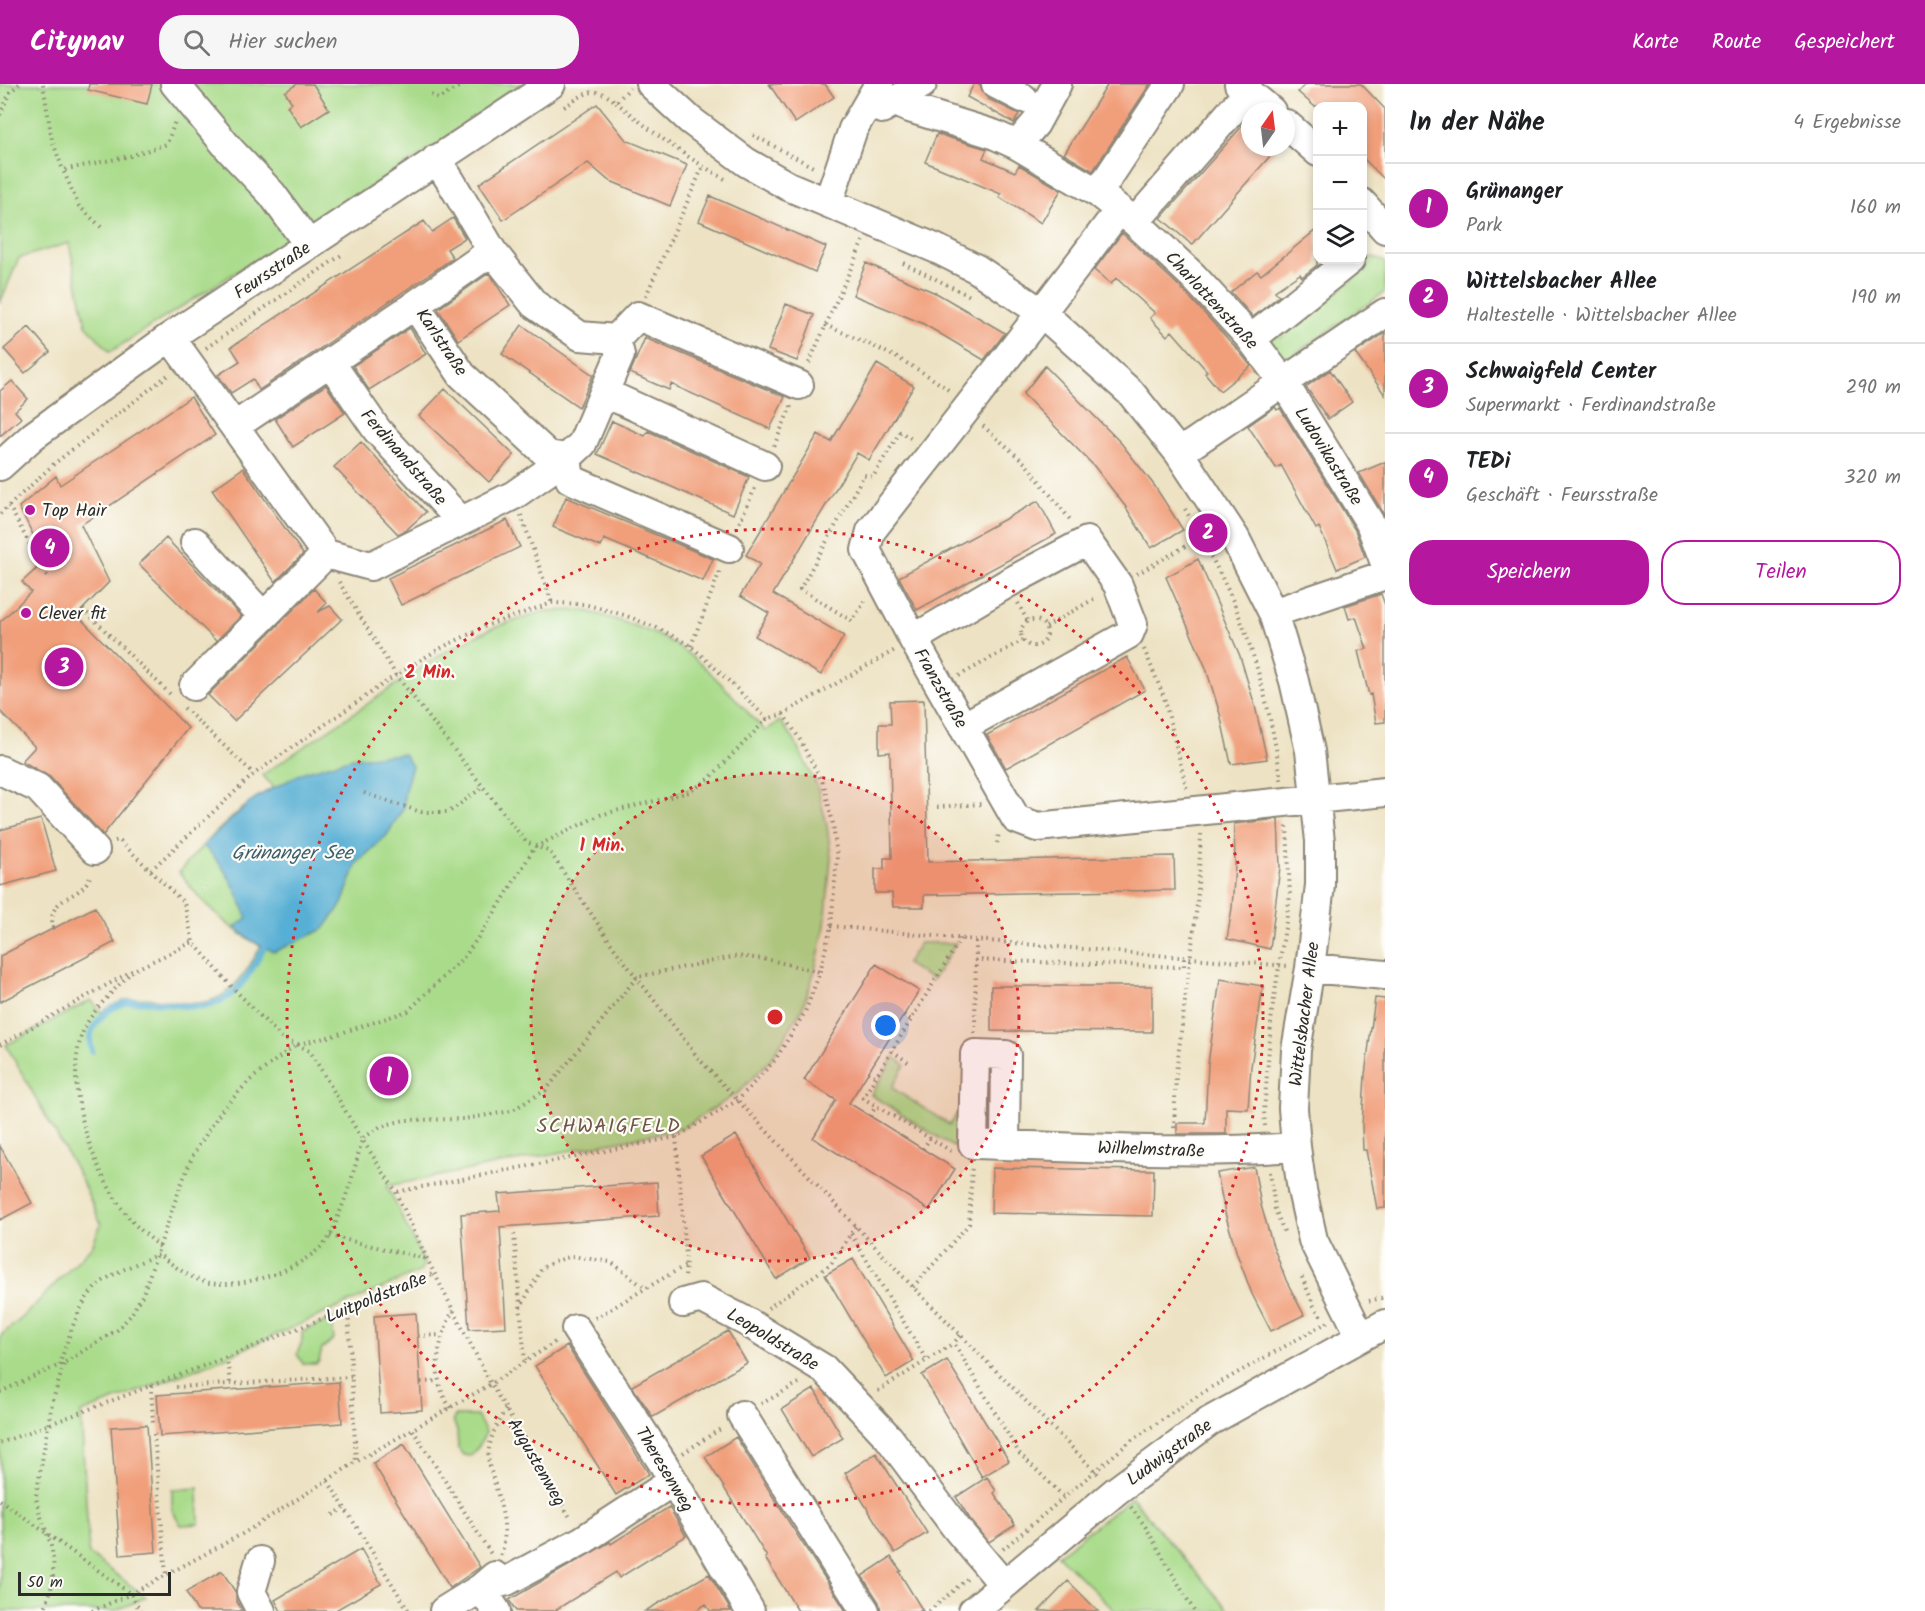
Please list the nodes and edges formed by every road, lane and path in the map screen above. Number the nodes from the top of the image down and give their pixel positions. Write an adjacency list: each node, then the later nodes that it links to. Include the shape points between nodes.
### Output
1 (19, 84): 17 (path, via 10,92)
2 (44, 84): 24 (path, via 52,140)
3 (464, 84): 13 (path, via 438,99)
4 (634, 84): 14 (path, via 616,102 603,91)
5 (651, 84): 25 (street, Wittelsbacher Allee, via 690,120 746,162 788,186)
6 (922, 84): 12 (street)
7 (996, 84): 15 (street)
8 (1058, 84): 20 (street, via 1035,124)
9 (1170, 84): 26 (street)
10 (1244, 88): 16 (street); 26 (street)
11 (179, 89): 24 (path, via 167,144); 31 (street, via 272,194)
12 (886, 93): 20 (street, Charlottenstraße); 25 (street, via 853,129)
13 (430, 95)
14 (556, 96): 22 (street, Feursstraße)
15 (1023, 98)
16 (1260, 102)
17 (0, 115)
18 (1295, 132): 21 (street)
19 (752, 134): 25 (path, via 801,162)
20 (1017, 145): 26 (street, Charlottenstraße)
21 (1313, 148)
22 (436, 159): 31 (street, Feursstraße); 33 (street)
23 (702, 166): 41 (path)
24 (63, 170): 28 (path, via 79,206)
25 (833, 190): 30 (street, Wittelsbacher Allee)
26 (1117, 208): 39 (street); 45 (street, Charlottenstraße, via 1192,276)
27 (1367, 209): 29 (street)
28 (101, 227)
29 (1385, 230): 32 (street)
30 (867, 238): 39 (street, Wittelsbacher Allee, via 937,249 977,269); 42 (path)
31 (309, 245): 43 (street, Feursstraße)
32 (1367, 246)
33 (492, 251): 38 (street, Karlstraße); 44 (street, via 534,304 580,336)
34 (343, 254): 46 (path)
35 (899, 261): 37 (path)
36 (1345, 264): 45 (street)
37 (981, 302)
38 (415, 305): 47 (street); 54 (street, Karlstraße, via 462,375 548,455)
39 (1042, 313): 51 (street, Franzstraße); 53 (street, Wittelsbacher Allee, via 1131,393)
40 (1385, 313): 48 (street)
41 (638, 316): 44 (street); 49 (street)
42 (825, 325): 49 (path); 51 (path, via 907,362)
43 (170, 337): 46 (street); 55 (street, Feursstraße, via 33,436)
44 (616, 339): 50 (street, via 620,355)
45 (1251, 339): 48 (street, Charlottenstraße)
46 (188, 361): 52 (street); 59 (path, via 55,463)
47 (330, 363): 52 (street); 62 (street, Ferdinandstraße, via 377,430)
48 (1284, 384): 53 (street); 61 (street, Ludovikastraße)
49 (799, 385): 56 (path)
50 (605, 393): 54 (street, via 582,444); 56 (street)
51 (966, 408): 63 (path, via 1025,463); 75 (street, Franzstraße, via 871,531 866,550)
52 (235, 426): 66 (street)
53 (1179, 453): 72 (street, Wittelsbacher Allee, via 1235,538)
54 (567, 458): 57 (street, Ferdinandstraße); 65 (street, via 570,479)
55 (0, 466)
56 (765, 466): 65 (path)
57 (514, 495): 62 (street, Ferdinandstraße); 70 (path)
58 (1179, 499): 91 (path, via 1228,592 1253,656 1274,732)
59 (9, 506): 60 (path); 69 (path)
60 (0, 514)
61 (1378, 519): 67 (street, Ludovikastraße)
62 (459, 520): 66 (street, Ferdinandstraße, via 371,566)
63 (1087, 541): 74 (street, via 1118,585); 75 (street)
64 (195, 542): 73 (street)
65 (729, 548): 77 (path)
66 (326, 554): 73 (street); 78 (path)
67 (1385, 563)
68 (1385, 575): 72 (street)
69 (47, 576)
70 (552, 603): 77 (path, via 584,604 624,615); 78 (path, via 488,625)
71 (83, 609): 85 (path)
72 (1273, 613): 89 (street, Wittelsbacher Allee, via 1294,681)
73 (262, 616): 79 (street)
74 (1132, 624): 83 (street, via 1129,634); 93 (path, via 1164,697)
75 (913, 639): 80 (street, Franzstraße); 81 (path)
76 (1023, 640): 76 (path, via 1031,646 1040,645 1046,638 1046,627 1036,620 1028,622 1021,631); 80 (path)
77 (691, 646): 82 (path)
78 (396, 675): 85 (path); 86 (path)
79 (194, 686)
80 (940, 686): 83 (street, Franzstraße)
81 (783, 714): 82 (path); 97 (path, via 824,785 833,824 837,857)
82 (766, 719): 94 (path, via 709,779 689,792 600,815)
83 (963, 727): 90 (street, Franzstraße)
84 (0, 770): 95 (street, via 38,788)
85 (254, 774): 96 (path)
86 (483, 787): 88 (path, via 449,812 421,812); 94 (path, via 526,842)
87 (1385, 792): 89 (street, Franzstraße)
88 (364, 793)
89 (1316, 800): 91 (street, Franzstraße); 106 (street, Wittelsbacher Allee, via 1320,885)
90 (1006, 802): 92 (path); 93 (street, Franzstraße, via 1016,819 1037,827)
91 (1285, 803): 93 (street, Franzstraße); 105 (path, via 1290,896)
92 (937, 807)
93 (1194, 811): 103 (path, via 1202,833)
94 (535, 847): 110 (path, via 550,852); 114 (path, via 466,955 408,1011)
95 (95, 850): 96 (path, via 119,840); 98 (path, via 96,861 89,882 54,909)
96 (151, 870): 101 (path, via 184,903)
97 (831, 926): 99 (path); 108 (path)
98 (53, 928)
99 (961, 938): 100 (path); 112 (path)
100 (976, 940): 102 (path); 104 (path)
101 (193, 942): 107 (path); 114 (path, via 282,1038)
102 (1184, 957): 103 (path); 104 (path, via 1184,967)
103 (1191, 957): 105 (path); 129 (path, via 1176,1073)
104 (975, 960): 116 (path)
105 (1279, 965): 128 (path, via 1264,1112)
106 (1310, 968): 109 (street); 126 (street, Wittelsbacher Allee, via 1296,1050)
107 (132, 971): 113 (path); 138 (path, via 86,1025 75,1065 76,1085 90,1148 130,1220)
108 (820, 972): 110 (path, via 737,956); 120 (path, via 805,1012 775,1060)
109 (1385, 975)
110 (637, 977): 120 (path, via 699,1059); 125 (path, via 546,1090 511,1111 464,1119 405,1120 381,1126)
111 (904, 1015): 112 (path)
112 (912, 1020): 115 (path)
113 (0, 1045)
114 (295, 1045): 125 (path, via 310,1051); 138 (path, via 249,1081 215,1120 194,1153)
115 (892, 1051): 117 (path); 119 (path)
116 (975, 1054): 129 (street, Wilhelmstraße, via 973,1144)
117 (908, 1062)
118 (868, 1072): 119 (path)
119 (876, 1077): 121 (path, via 863,1098)
120 (738, 1100): 123 (path); 133 (path)
121 (876, 1106): 122 (path); 124 (path)
122 (870, 1116)
123 (676, 1137): 132 (path); 141 (path)
124 (930, 1138): 127 (path); 130 (path)
125 (362, 1139): 132 (path); 136 (path, via 351,1183)
126 (1296, 1147): 128 (street, Wilhelmstraße); 153 (street, Wittelsbacher Allee, via 1313,1240)
127 (923, 1149)
128 (1266, 1149): 129 (street, Wilhelmstraße); 137 (path, via 1275,1209)
129 (1174, 1150)
130 (955, 1153)
131 (964, 1158): 144 (path, via 972,1163 969,1224)
132 (396, 1192): 140 (path)
133 (855, 1226): 135 (path); 144 (path)
134 (514, 1234): 148 (path)
135 (850, 1234): 150 (path, via 831,1264); 159 (path)
136 (330, 1236): 139 (path, via 303,1262 235,1284 208,1283); 140 (path)
137 (1288, 1241)
138 (160, 1247): 139 (path)
139 (158, 1254): 161 (path, via 144,1294 131,1315 117,1330); 161 (path, via 94,1288 83,1305)
140 (427, 1258): 142 (path)
141 (686, 1264): 145 (path); 146 (path)
142 (435, 1273): 147 (path, Luitpoldstraße); 149 (path, Luitpoldstraße)
143 (1301, 1273): 151 (path, via 1314,1306)
144 (913, 1287): 155 (path)
145 (645, 1288): 148 (path, via 611,1262 572,1256 542,1268); 152 (path)
146 (683, 1303): 150 (street, Leopoldstraße, via 701,1298)
147 (348, 1308): 158 (path, Luitpoldstraße); 162 (path)
148 (520, 1308): 160 (path)
149 (453, 1310): 154 (path); 166 (path, Luitpoldstraße)
150 (747, 1322): 170 (street, Leopoldstraße, via 824,1369)
151 (1326, 1323)
152 (576, 1329): 160 (path); 181 (street, Theresenweg)
153 (1373, 1331): 190 (street, Ludwigstraße, via 1210,1421)
154 (442, 1335): 156 (path); 163 (path)
155 (960, 1335): 157 (path); 182 (path, via 1095,1472)
156 (418, 1336)
157 (954, 1343): 159 (path); 182 (path, via 1019,1453)
158 (227, 1357): 165 (path); 167 (path, Luitpoldstraße)
159 (927, 1360): 170 (path)
160 (525, 1362): 166 (path)
161 (61, 1365): 169 (path); 175 (path)
162 (351, 1377): 165 (path); 179 (path)
163 (439, 1381): 164 (path); 171 (path)
164 (421, 1382)
165 (231, 1384): 168 (path)
166 (491, 1384): 171 (path); 172 (path, Augustenweg)
167 (151, 1385): 174 (path); 175 (path, Luitpoldstraße)
168 (176, 1388)
169 (0, 1392)
170 (857, 1405): 190 (street, Leopoldstraße, via 889,1438)
171 (450, 1408): 176 (path)
172 (506, 1409): 188 (path, Augustenweg); 192 (path, via 495,1428 488,1458 504,1523)
173 (742, 1415): 201 (street)
174 (153, 1424)
175 (48, 1425): 178 (path, Luitpoldstraße); 187 (path, via 36,1496)
176 (413, 1430): 179 (path); 192 (path)
177 (154, 1434): 191 (path)
178 (0, 1443)
179 (356, 1462): 180 (path)
180 (328, 1481): 185 (path); 191 (path)
181 (672, 1482): 188 (street); 200 (street, Theresenweg)
182 (1065, 1498): 190 (path)
183 (0, 1500): 187 (path)
184 (1131, 1507): 204 (path)
185 (344, 1508): 186 (path); 198 (path)
186 (333, 1515)
187 (45, 1532): 193 (path); 194 (path, via 51,1546 52,1578)
188 (584, 1540): 192 (street, via 507,1581)
189 (260, 1561): 197 (street, via 251,1592)
190 (994, 1574): 202 (path); 203 (street, Ludwigstraße)
191 (166, 1575): 193 (path)
192 (497, 1579): 199 (street)
193 (131, 1594): 195 (path); 196 (path)
194 (43, 1611)
195 (92, 1611)
196 (140, 1611)
197 (261, 1611)
198 (409, 1611)
199 (444, 1611)
200 (750, 1611)
201 (865, 1611)
202 (929, 1611)
203 (973, 1611)
204 (1194, 1611)

